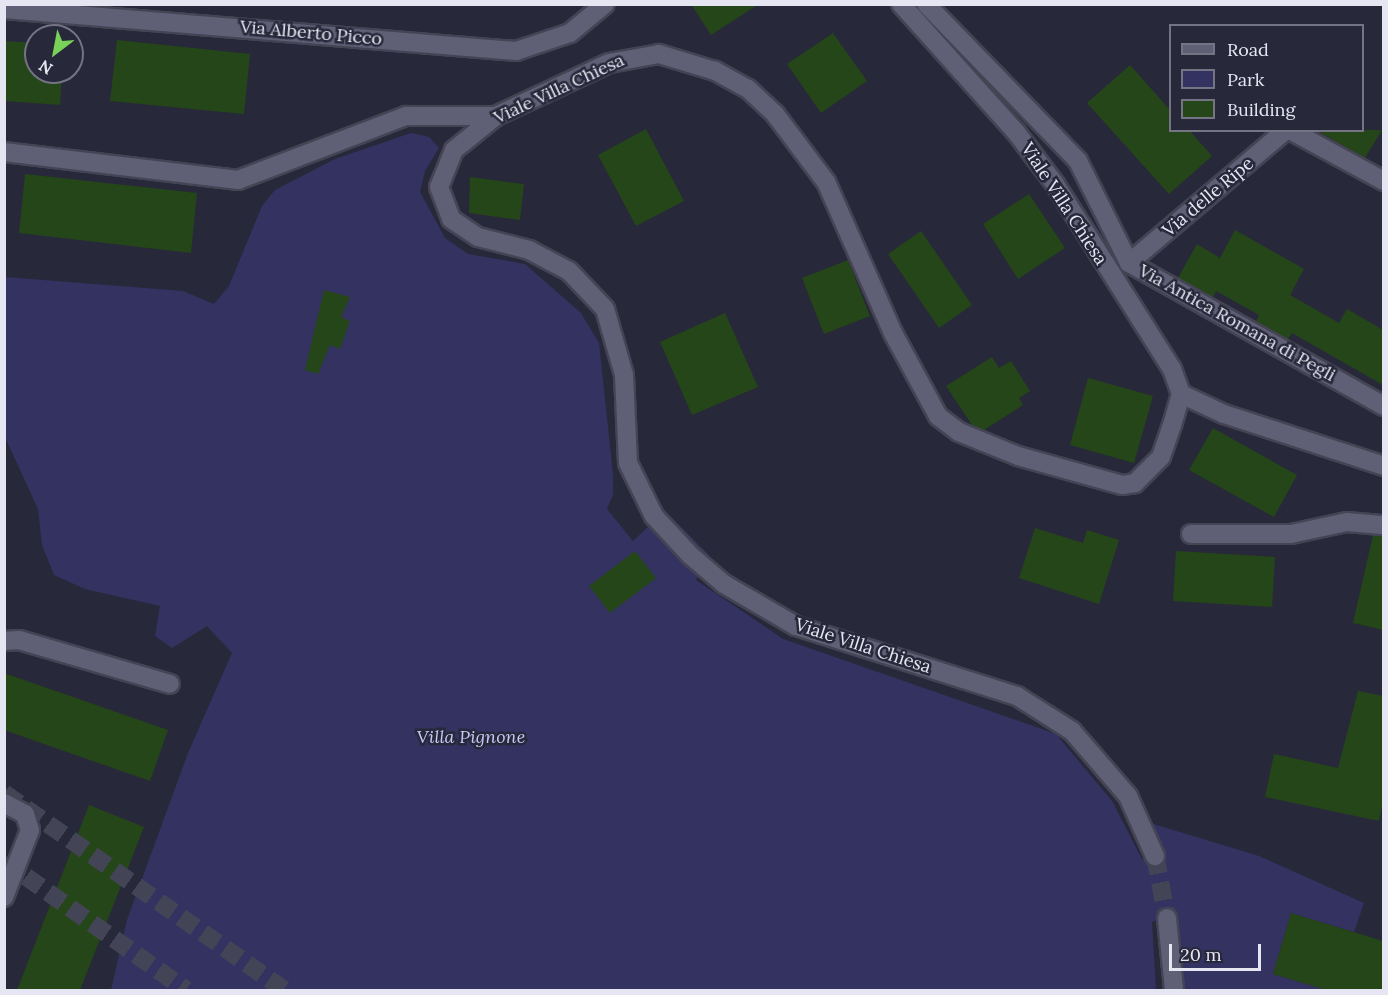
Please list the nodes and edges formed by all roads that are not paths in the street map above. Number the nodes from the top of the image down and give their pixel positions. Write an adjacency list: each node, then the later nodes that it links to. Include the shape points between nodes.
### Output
1 (605, 4): 4 (street, Via Alberto Picco, via 570,33 516,51)
2 (901, 4): 11 (street, Viale Villa Chiesa, via 1016,132)
3 (926, 4): 9 (street, Via Antica Romana di Pegli)
4 (4, 9)
5 (496, 116): 8 (street, via 406,116 238,180); 13 (street, Viale Villa Chiesa, via 633,56 691,60 748,89 775,114 826,182 922,394 949,426 1018,456 1122,485 1135,483 1161,457); 21 (street, Viale Villa Chiesa, via 454,150 439,187 451,219 478,237 529,250 569,271 605,309 624,375 628,463 658,522 724,584 796,626 1017,696 1072,731 1128,796)
6 (1286, 132): 12 (street, Via delle Ripe)
7 (1292, 132): 10 (street, Via delle Ripe)
8 (4, 152)
9 (1078, 161): 11 (street); 12 (street, Via Antica Romana di Pegli)
10 (1383, 181)
11 (1054, 184): 13 (street, Viale Villa Chiesa, via 1172,369)
12 (1129, 263): 14 (street, Via Antica Romana di Pegli)
13 (1181, 394): 15 (street, via 1224,414)
14 (1383, 406)
15 (1383, 466)
16 (1383, 525): 17 (street, via 1347,522 1291,534)
17 (1191, 534)
18 (4, 641): 19 (street, via 19,640)
19 (170, 684)
20 (4, 803): 22 (street, via 25,814 30,830)
21 (1155, 856)
22 (4, 897)
23 (1167, 918): 24 (street)
24 (1174, 990)

